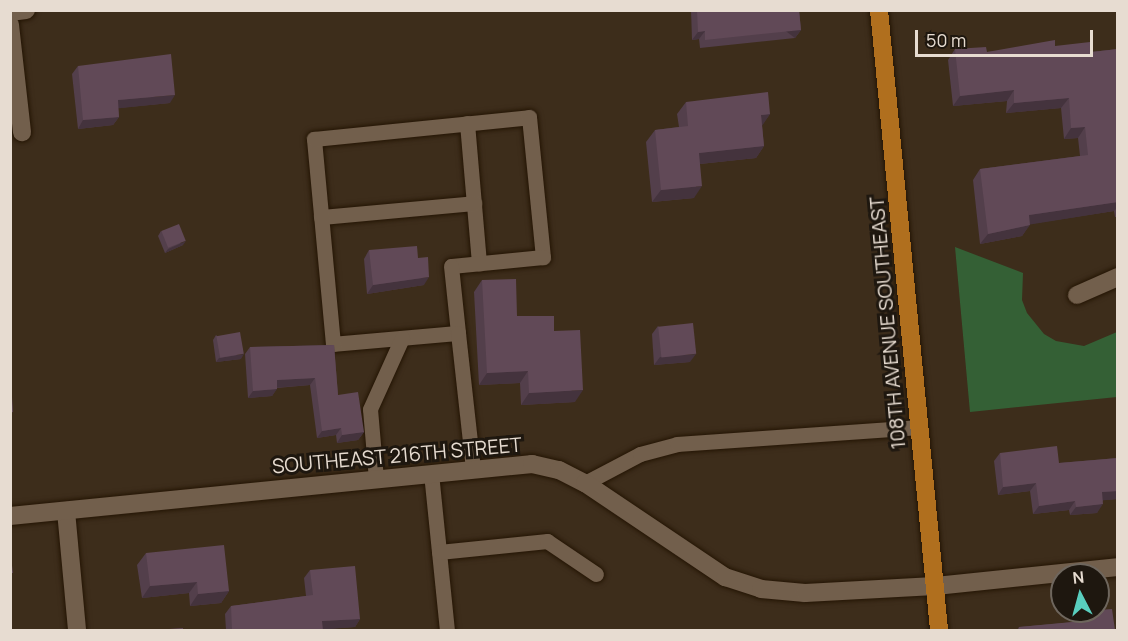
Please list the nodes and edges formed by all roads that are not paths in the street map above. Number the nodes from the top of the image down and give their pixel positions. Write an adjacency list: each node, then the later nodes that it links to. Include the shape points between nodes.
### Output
1 (26, 10): 3 (street)
2 (879, 10): 14 (main road, 108TH AVENUE SOUTHEAST)
3 (10, 12)
4 (10, 25): 6 (street)
5 (467, 123): 7 (lane); 8 (lane, via 314,139); 9 (lane, via 530,117 543,257)
6 (22, 132)
7 (474, 203): 8 (lane); 9 (lane)
8 (321, 217): 13 (lane, via 333,344)
9 (479, 263): 12 (lane, via 451,266)
10 (1118, 277): 11 (street)
11 (1077, 295)
12 (458, 333): 13 (lane); 15 (lane)
13 (402, 338): 17 (lane, via 370,409)
14 (919, 427): 18 (lane, via 677,444 640,454); 24 (main road, 108TH AVENUE SOUTHEAST)
15 (473, 469): 16 (street, SOUTHEAST 216TH STREET); 18 (street, SOUTHEAST 216TH STREET, via 532,464 559,470)
16 (431, 473): 17 (street, SOUTHEAST 216TH STREET); 21 (lane)
17 (376, 479): 19 (street, SOUTHEAST 216TH STREET)
18 (585, 483): 24 (street, SOUTHEAST 216TH STREET, via 725,577 761,589 805,593)
19 (66, 511): 20 (street, SOUTHEAST 216TH STREET); 25 (street)
20 (10, 516)
21 (439, 552): 23 (lane, via 548,541); 26 (lane)
22 (1118, 567): 24 (street, SOUTHEAST 216TH STREET)
23 (596, 574)
24 (935, 586): 27 (main road, 108TH AVENUE SOUTHEAST)
25 (77, 630)
26 (447, 630)
27 (939, 630)

